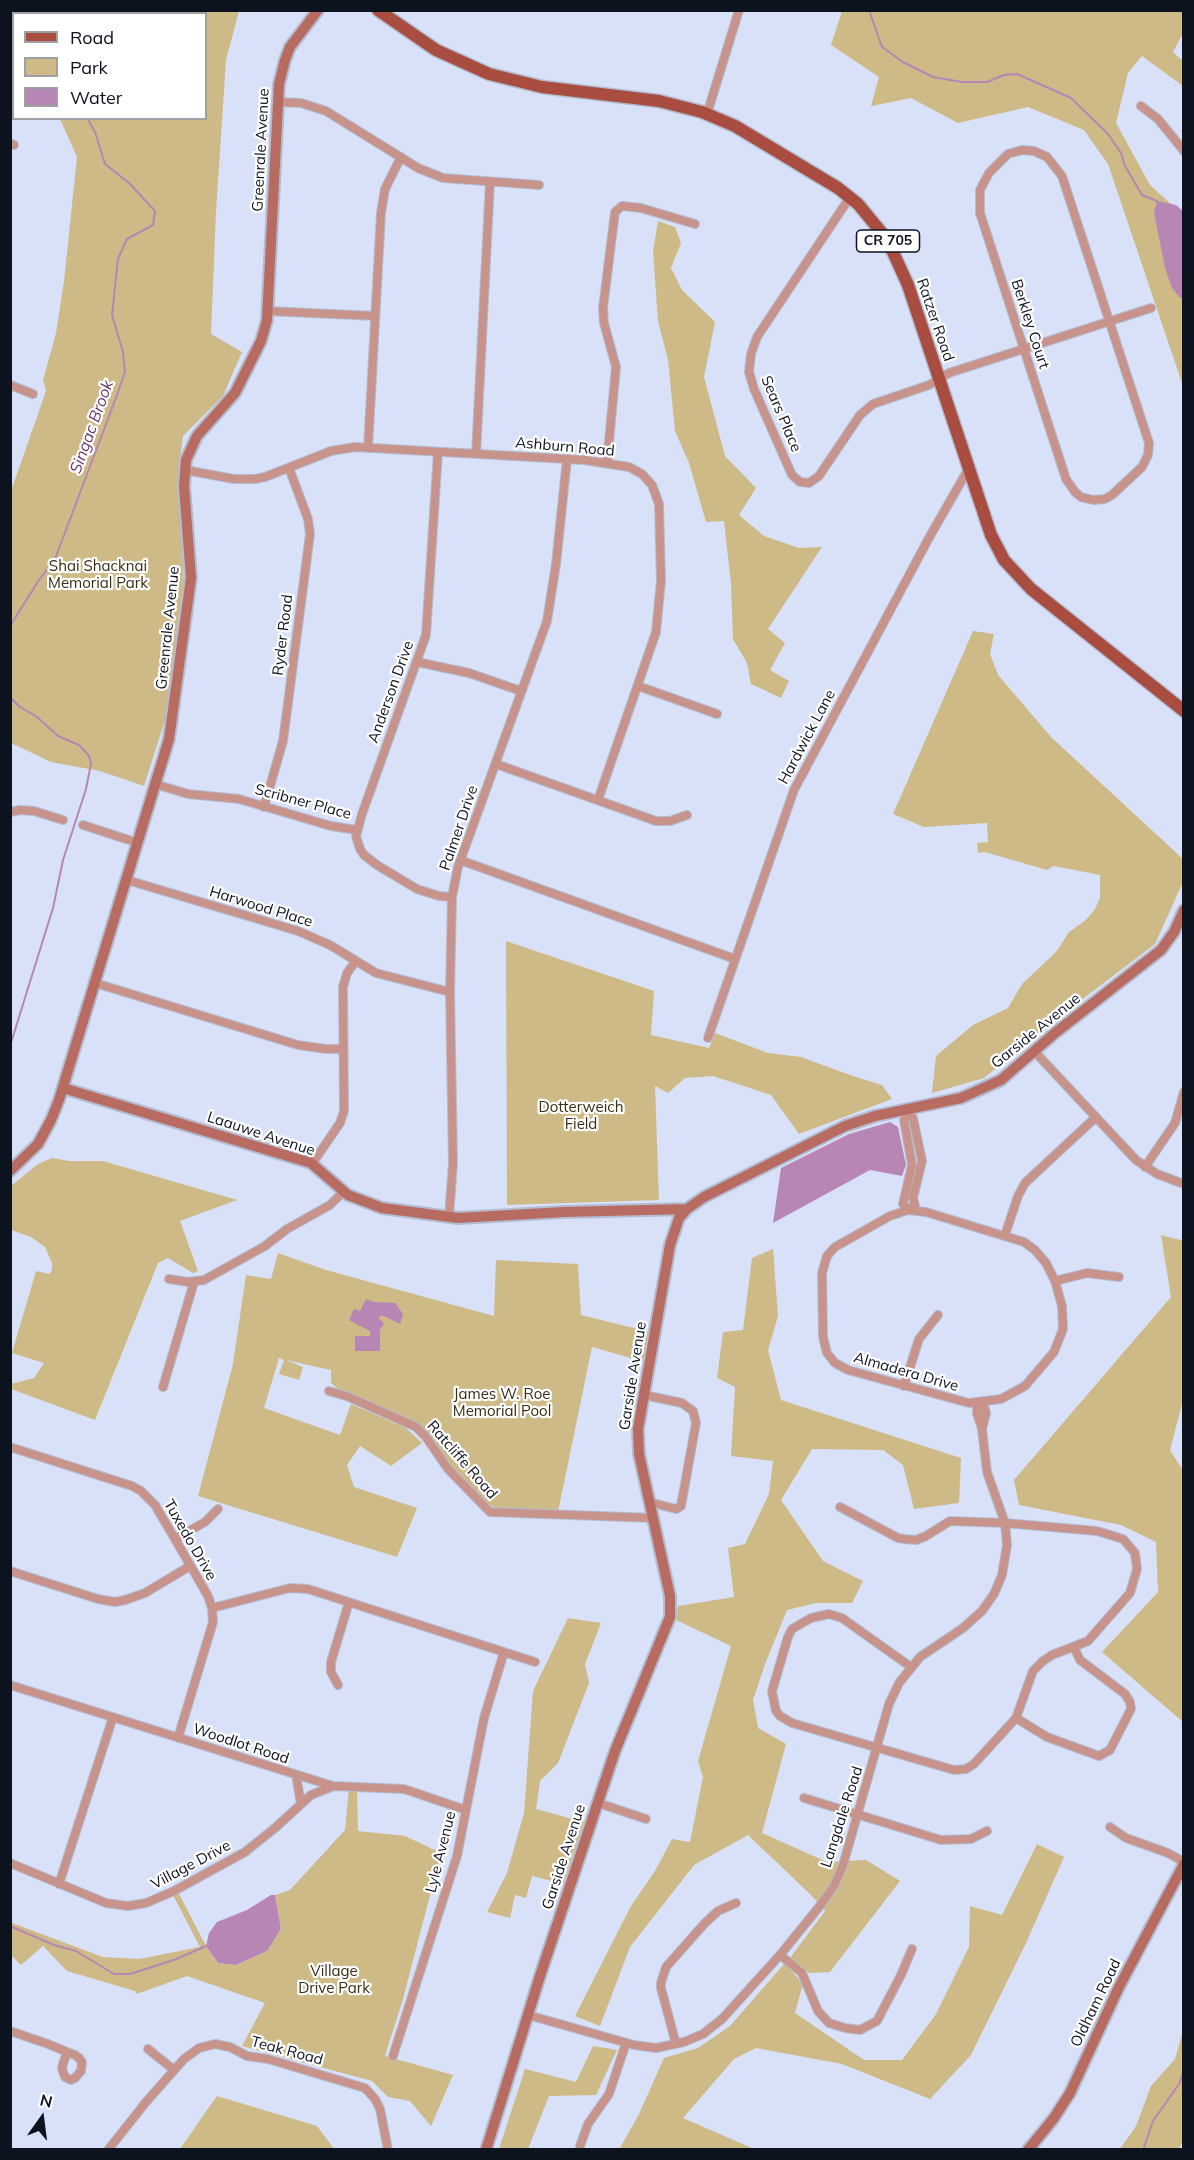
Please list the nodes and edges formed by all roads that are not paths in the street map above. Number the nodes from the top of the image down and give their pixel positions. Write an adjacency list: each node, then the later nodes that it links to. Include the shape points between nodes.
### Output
1 (318, 10): 4 (street, Greenrale Avenue, via 285,60)
2 (378, 10): 6 (main road, Ratzer Road / CR 705, via 449,57 489,74 550,89 674,104)
3 (739, 10): 6 (street)
4 (278, 102): 8 (street, via 301,103 326,111); 14 (street, Greenrale Avenue)
5 (1141, 106): 7 (street, via 1158,119)
6 (708, 114): 11 (main road, Ratzer Road / CR 705, via 735,126)
7 (1184, 151)
8 (401, 158): 9 (street, via 443,178); 15 (street, via 382,201)
9 (490, 182): 10 (street); 23 (street)
10 (539, 185)
11 (850, 197): 18 (main road, Ratzer Road / CR 705, via 887,239 908,285); 18 (street, Sears Place, via 758,337 751,354 751,381 792,475 800,482 814,480 866,408)
12 (695, 224): 25 (street, via 646,209 622,206 615,212 603,308 616,367)
13 (1150, 308): 16 (street, Sears Place)
14 (267, 311): 15 (street); 28 (street, Greenrale Avenue, via 261,341 240,383 197,436)
15 (375, 316): 21 (street)
16 (1110, 321): 17 (street, Sears Place); 17 (street, Berkley Court, via 1149,449 1142,467 1105,499 1088,500 1070,486); 17 (street, Berkley Court, via 1062,176 1052,160 1042,154 1014,152 1001,159 989,173 980,190 979,206)
17 (1024, 348): 18 (street, Sears Place)
18 (940, 378): 26 (main road, Ratzer Road / CR 705)
19 (10, 385): 20 (street)
20 (33, 394)
21 (368, 447): 22 (street, Ashburn Road); 27 (street, Ashburn Road, via 331,451)
22 (438, 452): 23 (street, Ashburn Road); 29 (street, Anderson Drive, via 427,627)
23 (476, 454): 24 (street, Ashburn Road)
24 (567, 459): 25 (street, Ashburn Road); 31 (street, Palmer Drive, via 547,621)
25 (607, 463): 30 (street, Ashburn Road, via 642,474 652,485 659,504 661,581 657,632)
26 (969, 467): 32 (main road, Ratzer Road / CR 705, via 995,544 1011,569 1039,596); 48 (street, Hardwick Lane, via 794,790)
27 (289, 468): 28 (street, Ashburn Road, via 244,480); 37 (street, Ryder Road, via 310,534 283,741)
28 (184, 470): 35 (street, Greenrale Avenue, via 190,591 169,739)
29 (417, 662): 31 (street, via 469,673); 42 (street, Anderson Drive)
30 (638, 686): 33 (street); 36 (street, Ashburn Road)
31 (522, 691): 34 (street, Palmer Drive)
32 (1184, 711)
33 (717, 714)
34 (496, 764): 36 (street); 44 (street, Palmer Drive)
35 (155, 783): 37 (street, Scribner Place, via 188,794 226,797); 43 (street, Greenrale Avenue)
36 (598, 800): 39 (street, via 657,821)
37 (264, 807): 42 (street, Scribner Place)
38 (10, 812): 40 (street, via 34,811)
39 (687, 815)
40 (63, 820)
41 (83, 825): 43 (street)
42 (357, 830): 46 (street, Scribner Place, via 357,842 369,860 417,889)
43 (138, 843): 45 (street, Greenrale Avenue)
44 (460, 860): 46 (street, Palmer Drive); 48 (street)
45 (127, 880): 49 (street, Harwood Place, via 298,931); 50 (street, Greenrale Avenue)
46 (452, 897): 51 (street, Palmer Drive)
47 (1184, 910): 54 (street, Garside Avenue, via 1161,950)
48 (735, 959): 52 (street, Hardwick Lane)
49 (355, 962): 51 (street, Harwood Place, via 376,973); 53 (street, via 343,987)
50 (95, 983): 53 (street, via 298,1045); 55 (street, Greenrale Avenue)
51 (450, 992): 66 (street, Palmer Drive, via 453,1174)
52 (708, 1038)
53 (343, 1048): 59 (street, via 342,1117)
54 (1034, 1051): 57 (street, Garside Avenue, via 990,1086); 58 (street)
55 (63, 1088): 59 (street, Laauwe Avenue); 61 (street, via 38,1144)
56 (1184, 1092): 60 (street, via 1175,1123)
57 (907, 1112): 64 (street, Garside Avenue, via 875,1116 845,1126); 65 (street, via 904,1120 912,1165 903,1204)
58 (1096, 1118): 60 (street); 67 (street, via 1026,1183)
59 (312, 1164): 63 (street, Laauwe Avenue)
60 (1145, 1167): 62 (street)
61 (10, 1171)
62 (1184, 1184)
63 (343, 1192): 66 (street, Laauwe Avenue, via 382,1208); 71 (street, via 330,1205 265,1246)
64 (687, 1209): 66 (street, Laauwe Avenue); 76 (street, Garside Avenue, via 674,1228 670,1245)
65 (908, 1210): 67 (street, Almadera Drive); 73 (street, Almadera Drive, via 835,1247 827,1256 822,1273 826,1353 841,1367)
66 (449, 1217)
67 (1005, 1235): 70 (street, Almadera Drive, via 1035,1250)
68 (1119, 1277): 70 (street, via 1087,1273)
69 (169, 1278): 71 (street)
70 (1054, 1281): 77 (street, Almadera Drive, via 1064,1321 1059,1344 1025,1386 1001,1399)
71 (194, 1282): 74 (street)
72 (938, 1315): 73 (street, via 919,1339)
73 (904, 1386): 77 (street, Almadera Drive, via 960,1402)
74 (163, 1387)
75 (329, 1391): 82 (street, Ratcliffe Road, via 416,1427 448,1469 490,1512)
76 (644, 1395): 79 (street, Garside Avenue, via 638,1440); 79 (street, via 682,1403 693,1411 696,1423 681,1506 676,1509)
77 (981, 1403): 83 (street, Langdale Road, via 977,1413 987,1472)
78 (10, 1447): 84 (street, Tuxedo Drive, via 141,1491 155,1505)
79 (649, 1502): 82 (street, Garside Avenue)
80 (840, 1507): 83 (street, via 898,1538 911,1540 950,1521)
81 (218, 1509): 84 (street, via 205,1522)
82 (652, 1518): 102 (street, Garside Avenue, via 670,1596 670,1617 620,1737)
83 (1005, 1523): 89 (street, via 1097,1531 1123,1539 1135,1553 1137,1569 1130,1593 1099,1631); 92 (street, Langdale Road, via 1004,1566 988,1603 970,1623 926,1652)
84 (175, 1539): 85 (street, Tuxedo Drive)
85 (190, 1566): 86 (street, via 135,1597 115,1602); 88 (street, Tuxedo Drive)
86 (10, 1571)
87 (349, 1602): 88 (street, via 299,1587); 90 (street); 94 (street, via 331,1662)
88 (212, 1608): 97 (street, via 212,1631)
89 (1074, 1647): 96 (street, via 1052,1655 1033,1671); 96 (street, via 1080,1660 1131,1702 1110,1750 1099,1756 1047,1737)
90 (504, 1652): 91 (street); 104 (street, Lyle Avenue, via 484,1718)
91 (535, 1662)
92 (911, 1667): 98 (street, Langdale Road, via 893,1694); 98 (street, via 842,1618 829,1614 804,1621 788,1637 772,1691 780,1716)
93 (10, 1685): 95 (street, Woodlot Road)
94 (338, 1685)
95 (113, 1717): 97 (street, Woodlot Road); 111 (street)
96 (1016, 1718): 98 (street, via 966,1769 954,1770)
97 (178, 1738): 99 (street, Woodlot Road)
98 (878, 1748): 105 (street, Langdale Road)
99 (296, 1775): 100 (street, Woodlot Road); 103 (street)
100 (333, 1786): 103 (street, Village Drive); 104 (street, Woodlot Road, via 404,1789)
101 (804, 1798): 105 (street)
102 (598, 1803): 106 (street); 115 (street, Garside Avenue)
103 (301, 1804): 111 (street, Village Drive, via 245,1852 146,1903 106,1903)
104 (466, 1810): 121 (street, Lyle Avenue, via 457,1856)
105 (858, 1815): 108 (street, via 941,1840 971,1839); 114 (street, Langdale Road, via 834,1886)
106 (646, 1819)
107 (1110, 1827): 110 (street, via 1125,1838)
108 (987, 1831)
109 (10, 1863): 111 (street, Village Drive)
110 (1184, 1863): 127 (street, Oldham Road, via 1119,1987 1070,2093)
111 (59, 1884)
112 (736, 1903): 118 (street, via 718,1911 666,1967 661,1988)
113 (912, 1949): 114 (street, via 877,2021 860,2030 830,2023 818,2012 802,1973)
114 (780, 1955): 118 (street, Langdale Road, via 712,2028)
115 (528, 2014): 117 (street, Langdale Road); 126 (street, Garside Avenue)
116 (10, 2031): 120 (street)
117 (626, 2043): 118 (street, Langdale Road, via 656,2048); 123 (street, via 609,2094 588,2124)
118 (676, 2044)
119 (148, 2049): 122 (street)
120 (67, 2052)
121 (393, 2056)
122 (174, 2070): 124 (street, Teak Road); 125 (street, Teak Road, via 199,2048 222,2044 247,2056 360,2086 380,2109)
123 (580, 2146)
124 (108, 2150)
125 (388, 2150)
126 (486, 2150)
127 (1028, 2150)

